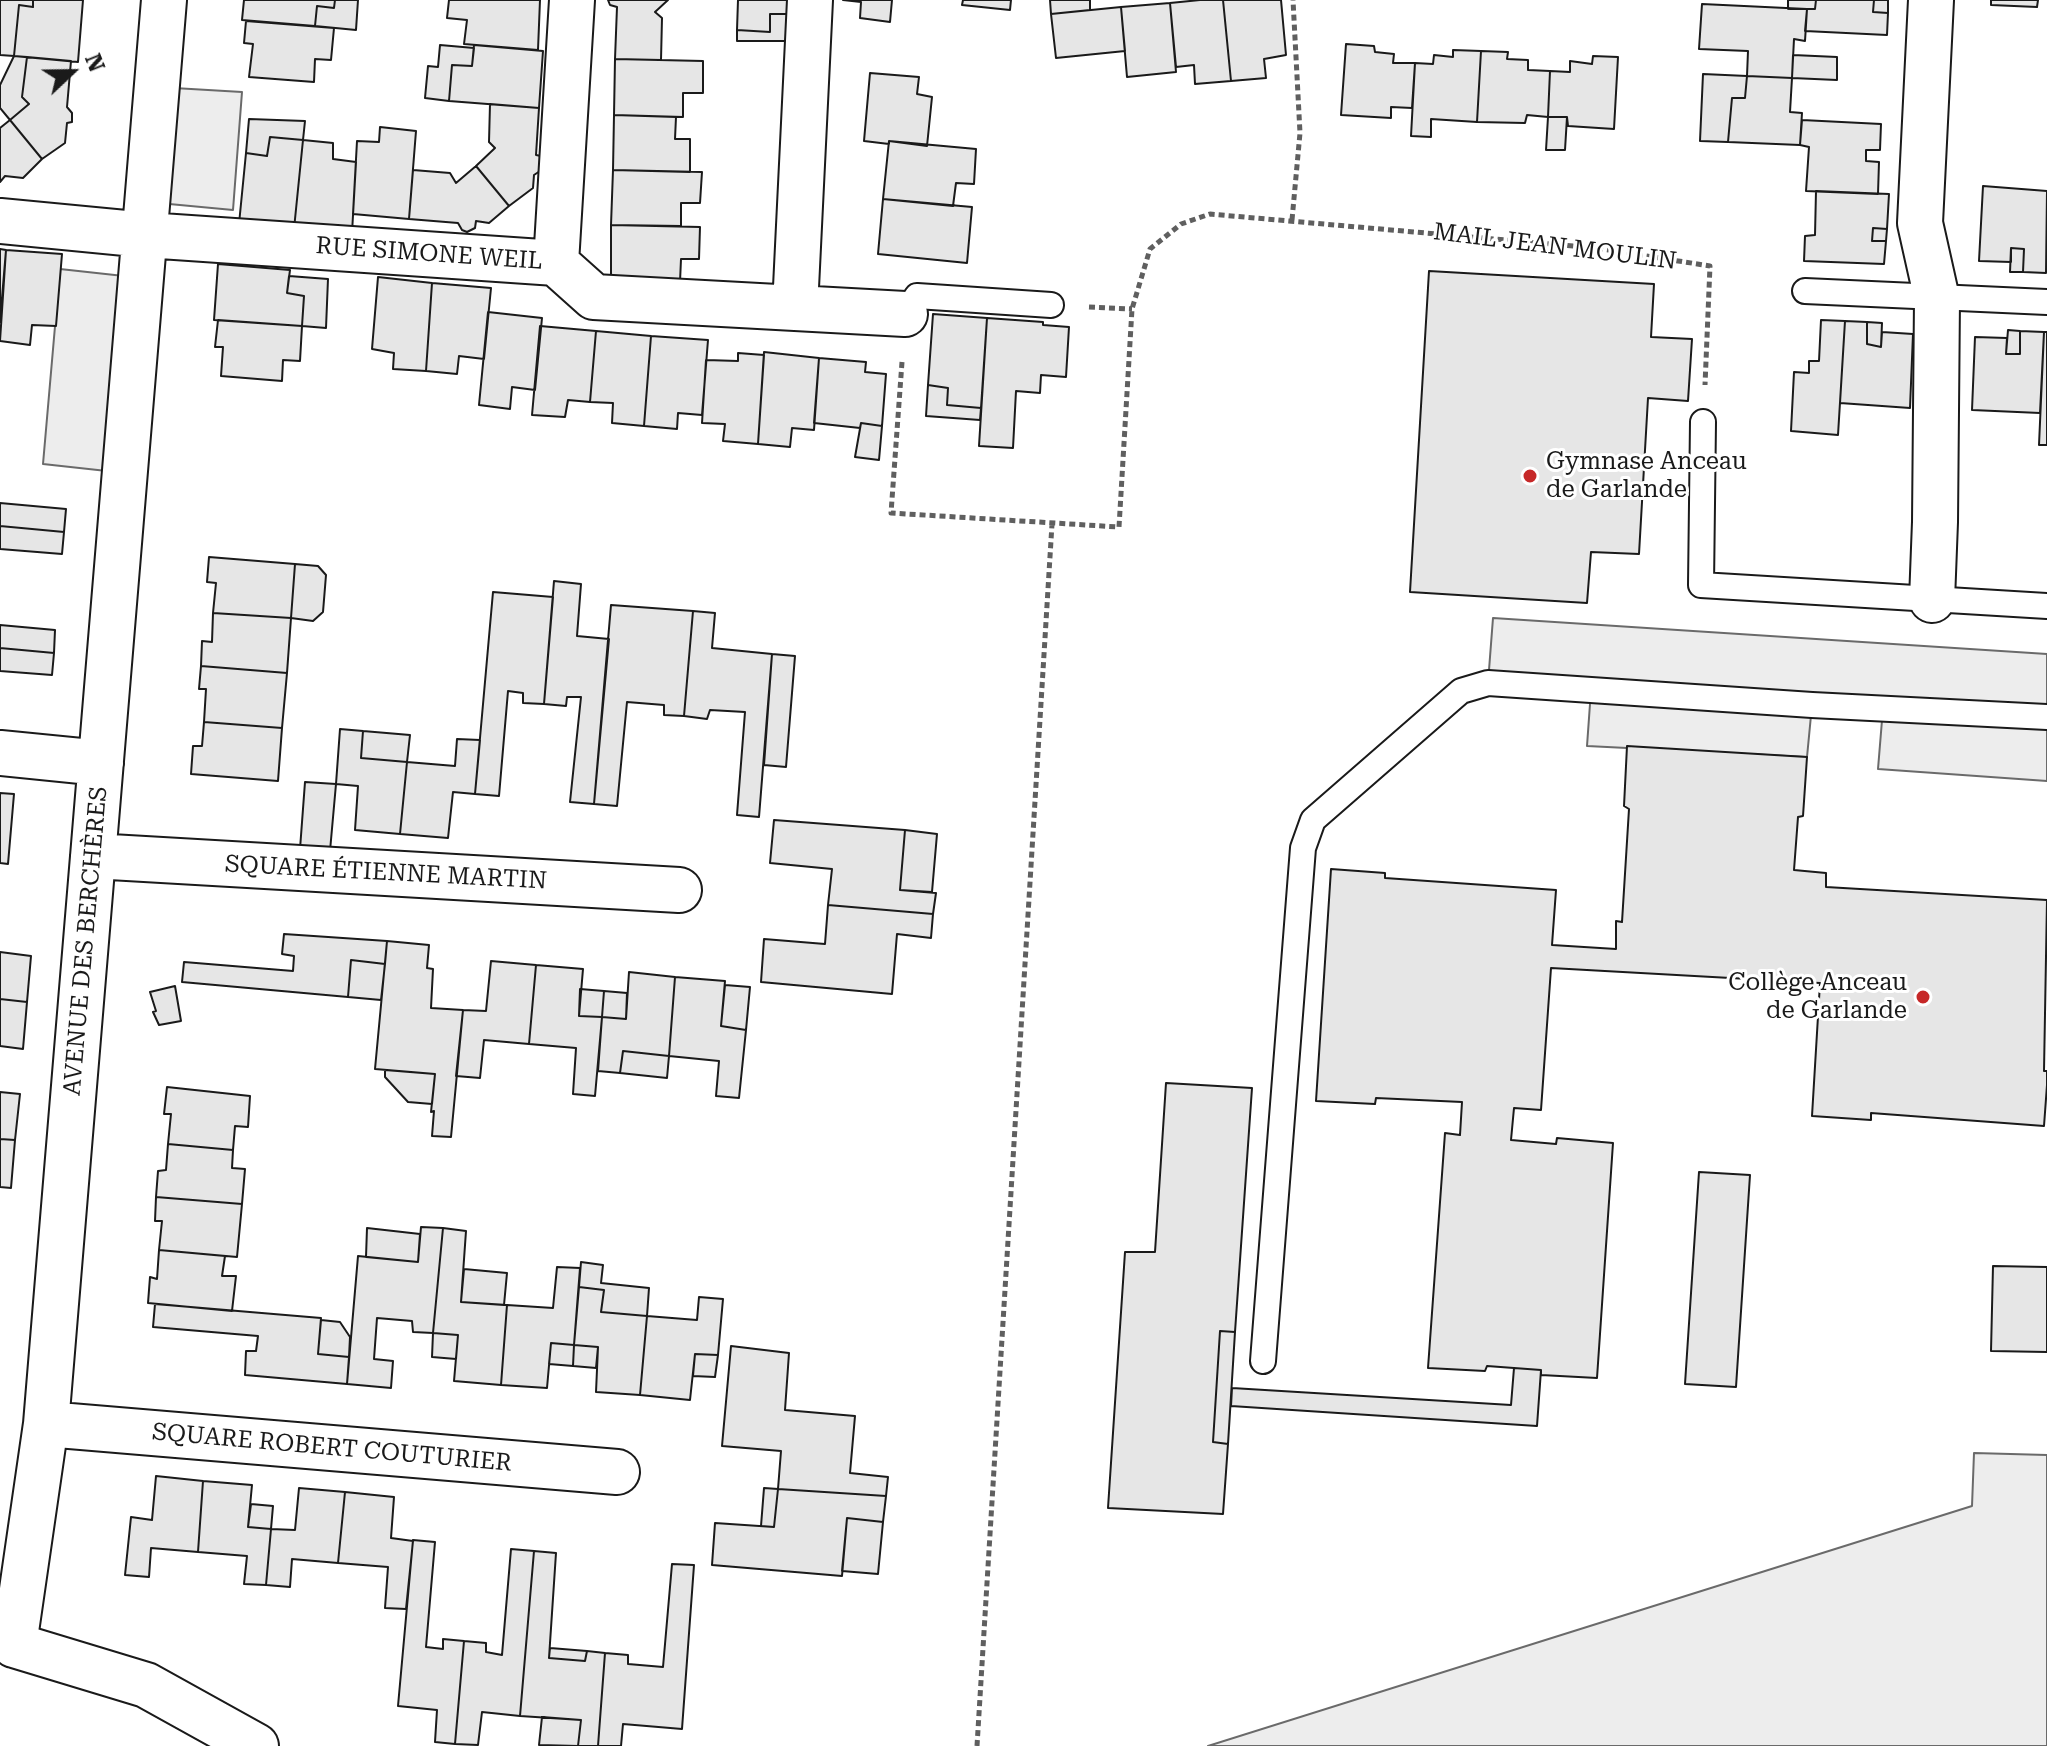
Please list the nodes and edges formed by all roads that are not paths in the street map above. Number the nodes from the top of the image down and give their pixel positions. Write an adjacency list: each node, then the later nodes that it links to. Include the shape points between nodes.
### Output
1 (164, 0): 6 (street, AVENUE DES BERCHÈRES)
2 (572, 0): 7 (street)
3 (810, 0): 12 (street)
4 (1931, 0): 9 (street, via 1920,223)
5 (0, 221): 6 (street, RUE SIMONE WEIL)
6 (146, 235): 7 (street, RUE SIMONE WEIL); 19 (street, AVENUE DES BERCHÈRES)
7 (556, 263): 12 (street, RUE SIMONE WEIL, via 594,297)
8 (1805, 291): 9 (lane)
9 (1937, 299): 10 (lane); 15 (street)
10 (2047, 302)
11 (1051, 305): 13 (lane, via 917,296)
12 (795, 308): 13 (street, RUE SIMONE WEIL)
13 (905, 314)
14 (1703, 422): 15 (lane, via 1701,585)
15 (1932, 600): 16 (lane)
16 (2047, 606)
17 (2047, 717): 22 (lane, via 1488,683 1461,691 1313,820 1303,848)
18 (0, 753): 19 (street)
19 (101, 763): 20 (street, AVENUE DES BERCHÈRES)
20 (93, 856): 21 (street, SQUARE ÉTIENNE MARTIN); 23 (street, AVENUE DES BERCHÈRES)
21 (679, 890)
22 (1263, 1361)
23 (46, 1424): 24 (street, SQUARE ROBERT COUTURIER); 25 (street, AVENUE DES BERCHÈRES)
24 (617, 1472)
25 (7, 1647): 26 (street, via 146,1685)
26 (256, 1746)

